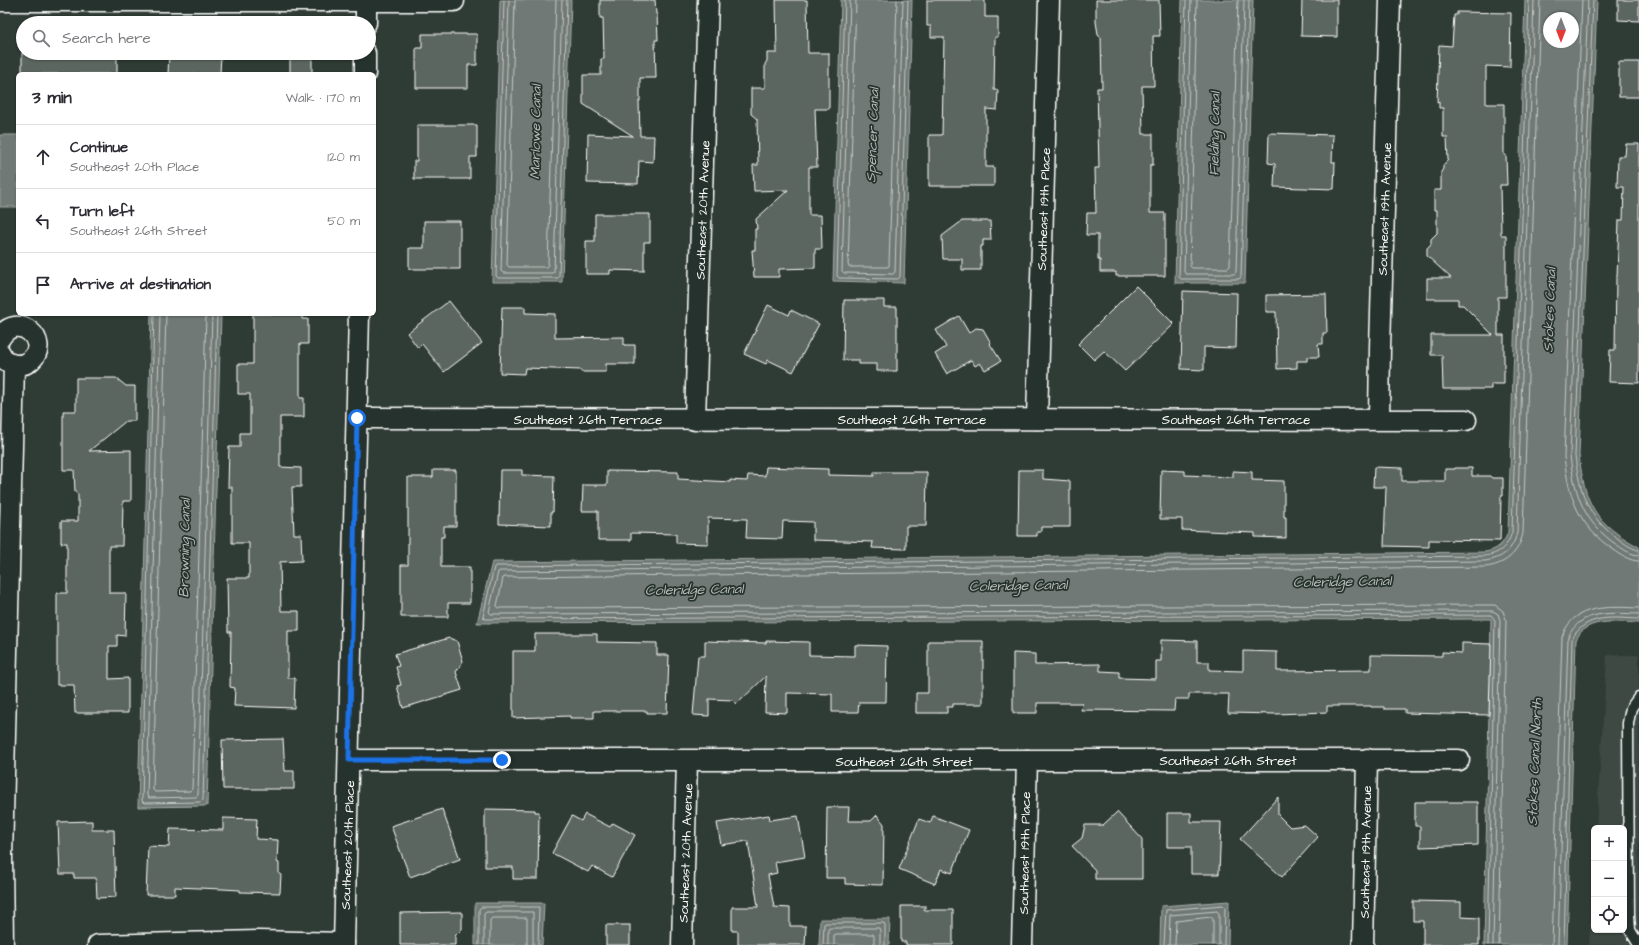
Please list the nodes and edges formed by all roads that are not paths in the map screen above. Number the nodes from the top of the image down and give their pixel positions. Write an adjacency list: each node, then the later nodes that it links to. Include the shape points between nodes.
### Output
1 (0, 0): 6 (street)
2 (708, 0): 16 (street, Southeast 20th Avenue)
3 (1049, 0): 14 (street, Southeast 19th Place)
4 (1390, 0): 15 (street, Southeast 19th Avenue)
5 (454, 1): 6 (street)
6 (366, 2): 7 (street)
7 (366, 16)
8 (365, 60): 9 (street)
9 (364, 72)
10 (359, 316): 13 (street, Southeast 20th Place)
11 (0, 338): 12 (street, via 9,328 16,326 23,327 35,336 37,345 33,358 22,365)
12 (7, 359): 25 (street)
13 (357, 418): 16 (street, Southeast 26th Terrace); 20 (street, Southeast 20th Place)
14 (1038, 419): 15 (street, Southeast 26th Terrace); 16 (street, Southeast 26th Terrace)
15 (1379, 419): 17 (street, Southeast 26th Terrace)
16 (695, 420)
17 (1466, 420)
18 (1639, 697): 30 (lane, via 1631,708 1628,723 1629,914 1630,930)
19 (1367, 759): 21 (street, Southeast 26th Street); 22 (street, Southeast 26th Street); 29 (street, Southeast 19th Avenue)
20 (349, 760): 23 (street, Southeast 26th Street); 24 (street, Southeast 20th Place)
21 (1027, 760): 23 (street, Southeast 26th Street); 28 (street, Southeast 19th Place)
22 (1458, 760)
23 (687, 761): 27 (street, Southeast 20th Avenue)
24 (344, 944): 26 (street, via 258,941)
25 (3, 945)
26 (98, 945)
27 (682, 945)
28 (1022, 945)
29 (1362, 945)
30 (1639, 945)

